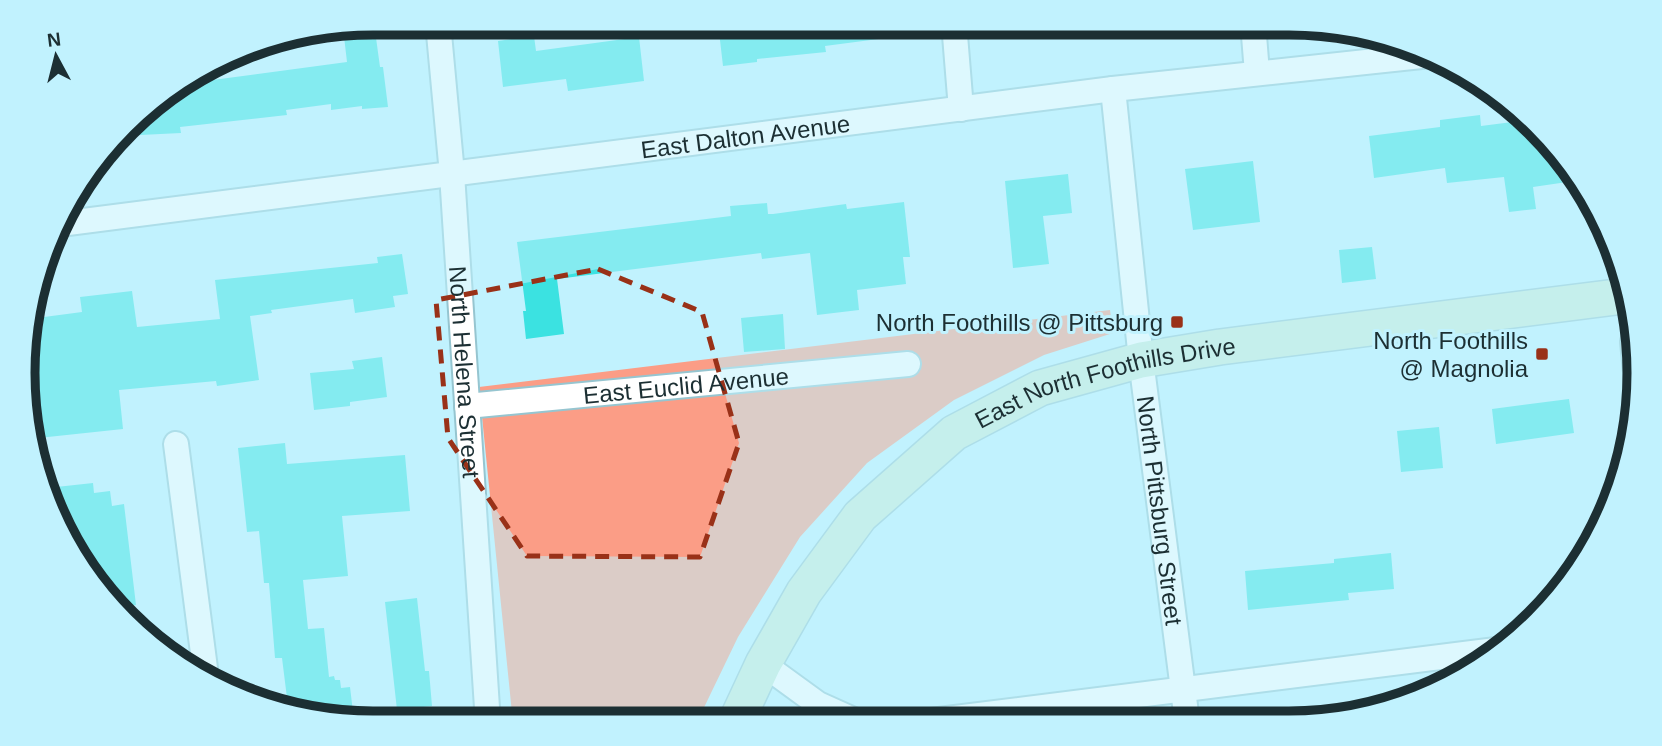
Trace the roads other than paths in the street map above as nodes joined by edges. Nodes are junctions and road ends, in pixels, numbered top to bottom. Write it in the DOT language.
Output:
graph roads {
  1 [pos="439,35"];
  2 [pos="955,35"];
  3 [pos="1254,35"];
  4 [pos="1409,57"];
  5 [pos="1257,73"];
  6 [pos="1113,89"];
  7 [pos="961,109"];
  8 [pos="452,174"];
  9 [pos="71,223"];
  10 [pos="1618,297"];
  11 [pos="1142,360"];
  12 [pos="908,364"];
  13 [pos="467,406"];
  14 [pos="176,444"];
  15 [pos="1479,652"];
  16 [pos="764,664"];
  17 [pos="205,666"];
  18 [pos="1183,691"];
  19 [pos="487,711"];
  20 [pos="741,711"];
  21 [pos="834,711"];
  22 [pos="1020,711"];
  23 [pos="1186,711"];
  1 -- 8 [label="street, North Helena Street"];
  2 -- 7 [label="street"];
  3 -- 5 [label="street"];
  4 -- 5 [label="street, East Dalton Avenue"];
  5 -- 6 [label="street, East Dalton Avenue"];
  6 -- 7 [label="street, East Dalton Avenue"];
  6 -- 11 [label="street, North Pittsburg Street"];
  7 -- 8 [label="street, East Dalton Avenue"];
  8 -- 9 [label="street, East Dalton Avenue"];
  8 -- 13 [label="street, North Helena Street"];
  10 -- 11 [label="main road, East North Foothills Drive"];
  11 -- 16 [label="main road, East North Foothills Drive"];
  11 -- 18 [label="street, North Pittsburg Street"];
  12 -- 13 [label="street, East Euclid Avenue"];
  13 -- 19 [label="street, North Helena Street"];
  14 -- 17 [label="street"];
  15 -- 18 [label="street"];
  16 -- 20 [label="main road, East North Foothills Drive"];
  16 -- 21 [label="street"];
  18 -- 22 [label="street"];
  18 -- 23 [label="street, North Pittsburg Street"];
}
